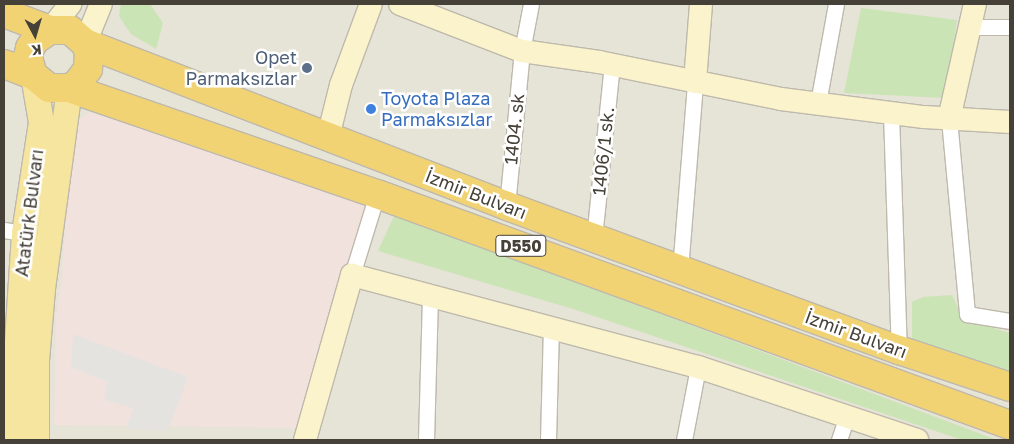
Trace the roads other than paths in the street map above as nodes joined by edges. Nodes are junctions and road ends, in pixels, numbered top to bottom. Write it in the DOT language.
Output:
graph roads {
  1 [pos="70,4"];
  2 [pos="101,4"];
  3 [pos="371,4"];
  4 [pos="400,4"];
  5 [pos="531,4"];
  6 [pos="701,4"];
  7 [pos="836,4"];
  8 [pos="976,4"];
  9 [pos="4,13"];
  10 [pos="972,27"];
  11 [pos="1010,27"];
  12 [pos="50,30"];
  13 [pos="85,43"];
  14 [pos="522,51"];
  15 [pos="4,64"];
  16 [pos="612,64"];
  17 [pos="33,75"];
  18 [pos="695,82"];
  19 [pos="69,88"];
  20 [pos="818,103"];
  21 [pos="891,113"];
  22 [pos="950,119"];
  23 [pos="1010,122"];
  24 [pos="328,137"];
  25 [pos="377,194"];
  26 [pos="507,206"];
  27 [pos="14,231"];
  28 [pos="594,238"];
  29 [pos="680,270"];
  30 [pos="352,275"];
  31 [pos="430,298"];
  32 [pos="1010,321"];
  33 [pos="551,329"];
  34 [pos="899,350"];
  35 [pos="698,367"];
  36 [pos="1010,387"];
  37 [pos="846,416"];
  38 [pos="1010,425"];
  39 [pos="15,440"];
  40 [pos="36,440"];
  41 [pos="305,440"];
  42 [pos="426,440"];
  43 [pos="548,440"];
  44 [pos="684,440"];
  45 [pos="839,440"];
  46 [pos="917,440"];
  1 -- 12 [label="street, Atatürk Bulvarı"];
  2 -- 13 [label="street"];
  3 -- 24 [label="street"];
  4 -- 14 [label="street"];
  5 -- 14 [label="street, 1404. sk"];
  6 -- 18 [label="street"];
  7 -- 20 [label="street"];
  8 -- 10 [label="street"];
  9 -- 12 [label="highway, İzmir Bulvarı / D550"];
  10 -- 11 [label="street"];
  10 -- 22 [label="street"];
  12 -- 13 [label="highway, İzmir Bulvarı / D550"];
  12 -- 17 [label="highway, Atatürk Bulvarı"];
  13 -- 19 [label="highway"];
  13 -- 24 [label="highway, İzmir Bulvarı / D550"];
  14 -- 16 [label="street"];
  14 -- 26 [label="street, 1404. sk"];
  15 -- 17 [label="highway, İzmir Bulvarı / D550"];
  16 -- 18 [label="street"];
  16 -- 28 [label="street, 1406/1 sk."];
  17 -- 19 [label="highway, İzmir Bulvarı / D550"];
  17 -- 27 [label="main road, Atatürk Bulvarı"];
  18 -- 20 [label="street"];
  18 -- 29 [label="street"];
  19 -- 25 [label="highway, İzmir Bulvarı / D550"];
  19 -- 40 [label="main road, Atatürk Bulvarı"];
  20 -- 21 [label="street"];
  21 -- 22 [label="street"];
  21 -- 34 [label="street"];
  22 -- 23 [label="street"];
  22 -- 32 [label="street"];
  24 -- 26 [label="highway, İzmir Bulvarı / D550"];
  25 -- 30 [label="street"];
  25 -- 38 [label="highway, İzmir Bulvarı / D550"];
  26 -- 28 [label="highway, İzmir Bulvarı / D550"];
  27 -- 39 [label="main road, Atatürk Bulvarı"];
  28 -- 29 [label="highway, İzmir Bulvarı / D550"];
  29 -- 34 [label="highway, İzmir Bulvarı / D550"];
  30 -- 31 [label="street"];
  30 -- 41 [label="street"];
  31 -- 33 [label="street"];
  31 -- 42 [label="street"];
  33 -- 35 [label="street"];
  33 -- 43 [label="street"];
  34 -- 36 [label="highway, İzmir Bulvarı / D550"];
  35 -- 37 [label="street"];
  35 -- 44 [label="street"];
  37 -- 45 [label="street"];
  37 -- 46 [label="street"];
}
